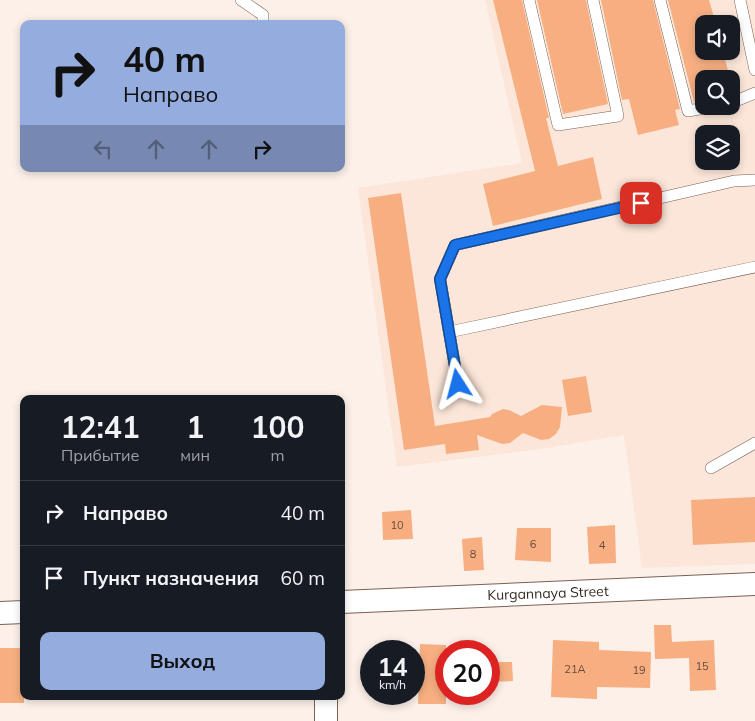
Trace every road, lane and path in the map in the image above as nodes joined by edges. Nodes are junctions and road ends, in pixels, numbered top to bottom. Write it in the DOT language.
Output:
graph roads {
  1 [pos="240,0"];
  2 [pos="529,0"];
  3 [pos="593,0"];
  4 [pos="660,0"];
  5 [pos="740,0"];
  6 [pos="263,20"];
  7 [pos="755,70"];
  8 [pos="755,93"];
  9 [pos="740,99"];
  10 [pos="695,110"];
  11 [pos="755,180"];
  12 [pos="755,267"];
  13 [pos="449,332"];
  14 [pos="458,384"];
  15 [pos="755,443"];
  16 [pos="711,468"];
  17 [pos="755,584"];
  18 [pos="345,602"];
  19 [pos="20,612"];
  20 [pos="0,613"];
  21 [pos="326,700"];
  22 [pos="326,721"];
  1 -- 6 [label="lane"];
  2 -- 3 [label="lane"];
  4 -- 10 [label="lane"];
  5 -- 7 [label="lane"];
  8 -- 9 [label="lane"];
  11 -- 13 [label="lane"];
  12 -- 13 [label="lane"];
  13 -- 14 [label="lane"];
  15 -- 16 [label="lane"];
  17 -- 18 [label="street, Kurgannaya Street"];
  19 -- 20 [label="street"];
  21 -- 22 [label="street"];
}
